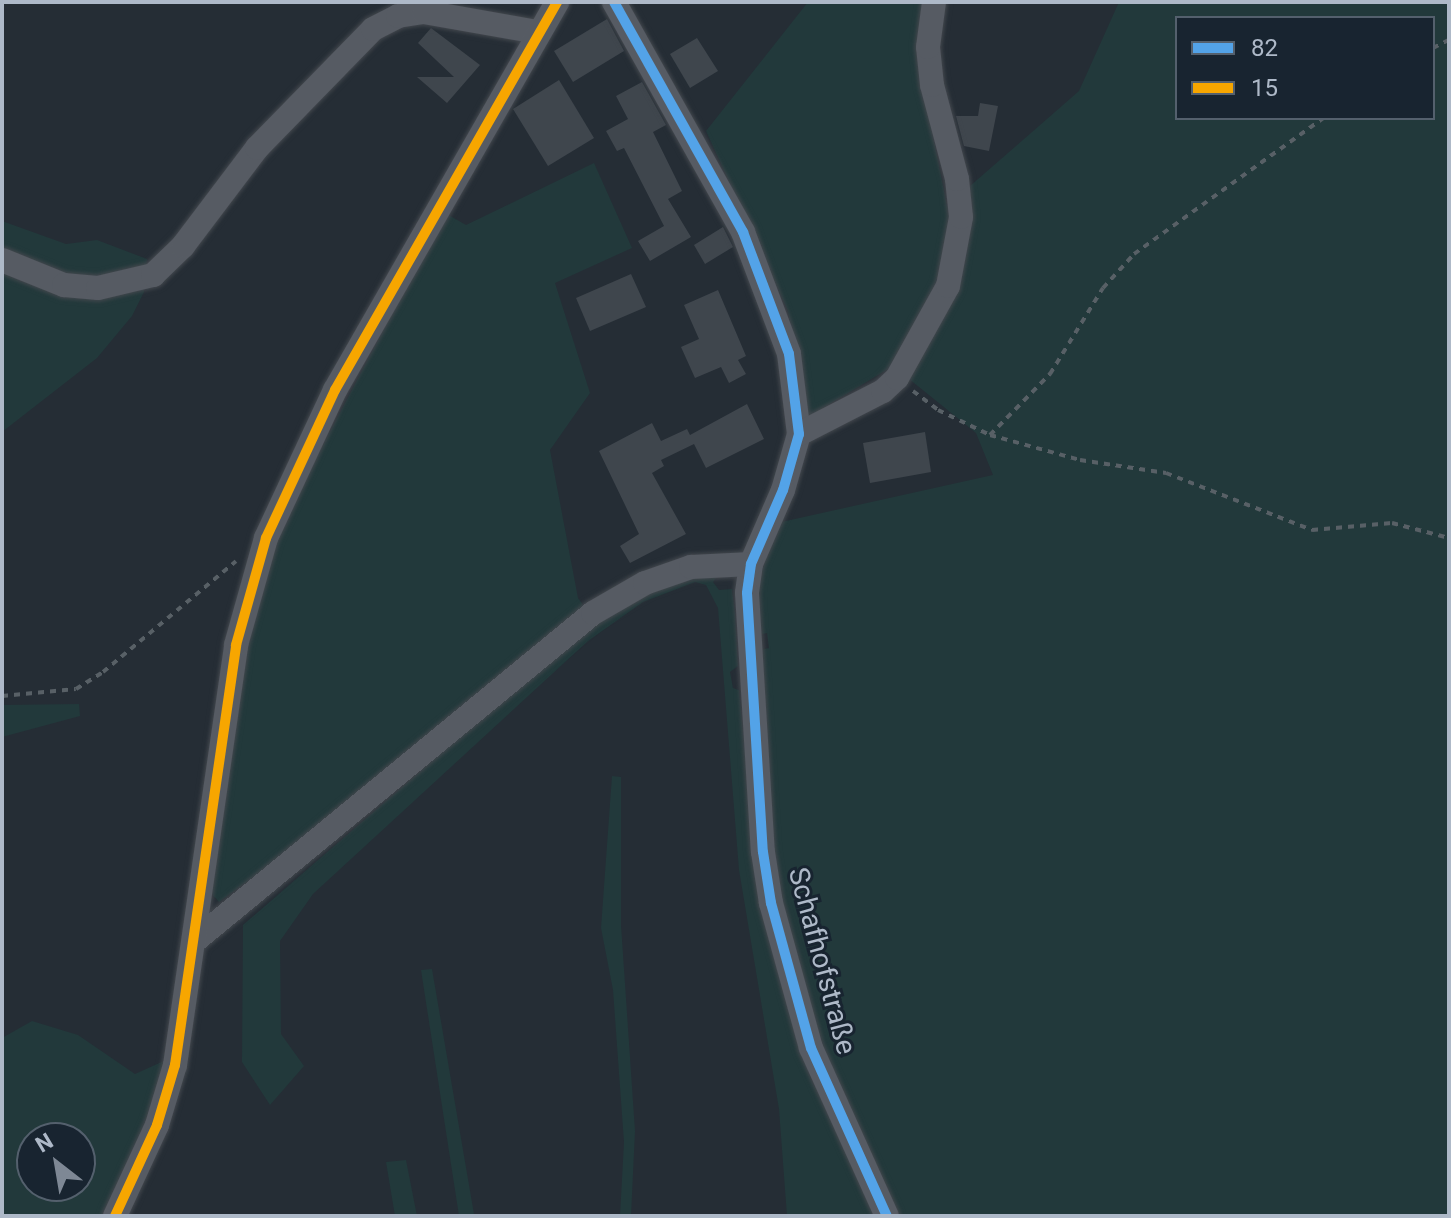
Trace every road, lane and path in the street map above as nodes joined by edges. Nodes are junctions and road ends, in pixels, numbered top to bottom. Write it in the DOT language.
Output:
graph roads {
  1 [pos="557,2"];
  2 [pos="614,2"];
  3 [pos="934,2"];
  4 [pos="538,32"];
  5 [pos="1320,120"];
  6 [pos="2,260"];
  7 [pos="897,378"];
  8 [pos="799,434"];
  9 [pos="990,435"];
  10 [pos="266,538"];
  11 [pos="1449,538"];
  12 [pos="751,564"];
  13 [pos="2,696"];
  14 [pos="197,939"];
  15 [pos="115,1216"];
  16 [pos="887,1216"];
  1 -- 4 [label="street"];
  2 -- 8 [label="street"];
  3 -- 7 [label="street"];
  4 -- 6 [label="street"];
  4 -- 10 [label="street"];
  5 -- 9 [label="path"];
  7 -- 8 [label="street"];
  7 -- 9 [label="path"];
  8 -- 12 [label="street"];
  9 -- 11 [label="path"];
  10 -- 13 [label="path"];
  10 -- 14 [label="street"];
  12 -- 14 [label="street"];
  12 -- 16 [label="street, Schafhofstraße"];
  14 -- 15 [label="street"];
}
